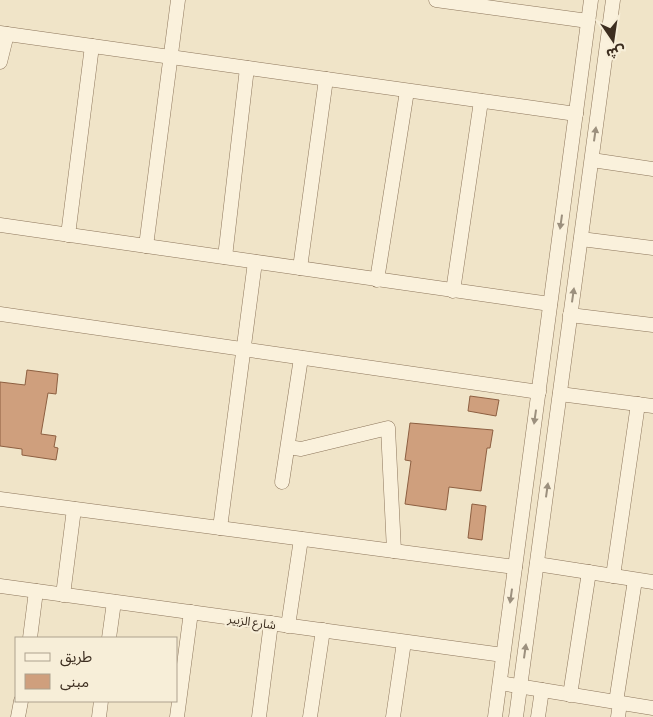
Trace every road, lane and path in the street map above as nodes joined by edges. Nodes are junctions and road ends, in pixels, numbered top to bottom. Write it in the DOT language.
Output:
graph roads {
  1 [pos="178,0"];
  2 [pos="436,0"];
  3 [pos="591,0"];
  4 [pos="613,0"];
  5 [pos="588,21"];
  6 [pos="4,34"];
  7 [pos="92,46"];
  8 [pos="170,57"];
  9 [pos="0,62"];
  10 [pos="247,68"];
  11 [pos="326,79"];
  12 [pos="407,90"];
  13 [pos="481,101"];
  14 [pos="576,114"];
  15 [pos="592,160"];
  16 [pos="653,169"];
  17 [pos="564,200"];
  18 [pos="586,203"];
  19 [pos="0,225"];
  20 [pos="68,235"];
  21 [pos="581,239"];
  22 [pos="146,246"];
  23 [pos="653,248"];
  24 [pos="225,257"];
  25 [pos="255,262"];
  26 [pos="300,268"];
  27 [pos="377,280"];
  28 [pos="453,291"];
  29 [pos="550,304"];
  30 [pos="0,314"];
  31 [pos="570,315"];
  32 [pos="653,325"];
  33 [pos="243,349"];
  34 [pos="301,358"];
  35 [pos="538,392"];
  36 [pos="560,394"];
  37 [pos="638,404"];
  38 [pos="653,406"];
  39 [pos="288,447"];
  40 [pos="282,482"];
  41 [pos="0,499"];
  42 [pos="74,509"];
  43 [pos="220,528"];
  44 [pos="301,539"];
  45 [pos="394,551"];
  46 [pos="537,564"];
  47 [pos="515,567"];
  48 [pos="589,572"];
  49 [pos="613,576"];
  50 [pos="635,580"];
  51 [pos="653,582"];
  52 [pos="0,586"];
  53 [pos="36,591"];
  54 [pos="63,595"];
  55 [pos="114,602"];
  56 [pos="191,612"];
  57 [pos="271,623"];
  58 [pos="288,626"];
  59 [pos="324,630"];
  60 [pos="30,637"];
  61 [pos="109,637"];
  62 [pos="404,642"];
  63 [pos="503,655"];
  64 [pos="500,683"];
  65 [pos="520,686"];
  66 [pos="542,690"];
  67 [pos="570,695"];
  68 [pos="20,702"];
  69 [pos="101,702"];
  70 [pos="618,702"];
  71 [pos="653,708"];
  72 [pos="18,717"];
  73 [pos="99,717"];
  74 [pos="176,717"];
  75 [pos="259,717"];
  76 [pos="310,717"];
  77 [pos="393,717"];
  78 [pos="495,717"];
  79 [pos="516,717"];
  80 [pos="538,717"];
  81 [pos="618,717"];
  1 -- 8 [label="street"];
  2 -- 5 [label="street"];
  3 -- 5 [label="street"];
  15 -- 4 [label="street, one-way"];
  5 -- 14 [label="street"];
  6 -- 7 [label="street"];
  6 -- 9 [label="street"];
  7 -- 8 [label="street"];
  7 -- 20 [label="street"];
  8 -- 10 [label="street"];
  8 -- 22 [label="street"];
  10 -- 11 [label="street"];
  10 -- 24 [label="street"];
  11 -- 12 [label="street"];
  11 -- 26 [label="street"];
  12 -- 13 [label="street"];
  12 -- 27 [label="street"];
  13 -- 14 [label="street"];
  13 -- 28 [label="street"];
  14 -- 17 [label="street"];
  15 -- 16 [label="street"];
  15 -- 18 [label="street"];
  17 -- 18 [label="street"];
  17 -- 29 [label="street, one-way"];
  18 -- 21 [label="street"];
  19 -- 20 [label="street"];
  20 -- 22 [label="street"];
  21 -- 23 [label="street"];
  31 -- 21 [label="street, one-way"];
  22 -- 24 [label="street"];
  24 -- 25 [label="street"];
  25 -- 26 [label="street"];
  25 -- 33 [label="street"];
  26 -- 27 [label="street"];
  27 -- 28 [label="street"];
  28 -- 29 [label="street"];
  29 -- 35 [label="street"];
  30 -- 33 [label="street"];
  31 -- 32 [label="street"];
  31 -- 36 [label="street"];
  33 -- 34 [label="street"];
  33 -- 43 [label="street"];
  34 -- 35 [label="street"];
  34 -- 39 [label="street"];
  35 -- 47 [label="street, one-way"];
  36 -- 37 [label="street"];
  46 -- 36 [label="street, one-way"];
  37 -- 38 [label="street"];
  37 -- 49 [label="street"];
  39 -- 40 [label="street"];
  39 -- 45 [label="street"];
  41 -- 42 [label="street"];
  42 -- 43 [label="street"];
  42 -- 54 [label="street"];
  43 -- 44 [label="street"];
  44 -- 45 [label="street"];
  44 -- 58 [label="street"];
  45 -- 47 [label="street"];
  46 -- 48 [label="street"];
  65 -- 46 [label="street, one-way"];
  47 -- 63 [label="street, one-way"];
  48 -- 49 [label="street"];
  48 -- 67 [label="street"];
  49 -- 50 [label="street"];
  50 -- 51 [label="street"];
  50 -- 70 [label="street"];
  52 -- 53 [label="street, شارع الزبير"];
  53 -- 54 [label="street, شارع الزبير"];
  53 -- 60 [label="street"];
  54 -- 55 [label="street, شارع الزبير"];
  55 -- 56 [label="street, شارع الزبير"];
  55 -- 61 [label="street"];
  56 -- 57 [label="street, شارع الزبير"];
  56 -- 74 [label="street"];
  57 -- 58 [label="street, شارع الزبير"];
  57 -- 75 [label="street"];
  58 -- 59 [label="street, شارع الزبير"];
  59 -- 62 [label="street, شارع الزبير"];
  59 -- 76 [label="street"];
  62 -- 63 [label="street, شارع الزبير"];
  62 -- 77 [label="street"];
  63 -- 64 [label="street"];
  64 -- 65 [label="street"];
  64 -- 78 [label="street"];
  65 -- 66 [label="street"];
  65 -- 79 [label="street"];
  66 -- 67 [label="street"];
  66 -- 80 [label="street"];
  67 -- 70 [label="street"];
  68 -- 72 [label="street"];
  69 -- 73 [label="street"];
  70 -- 71 [label="street"];
  70 -- 81 [label="street"];
}
